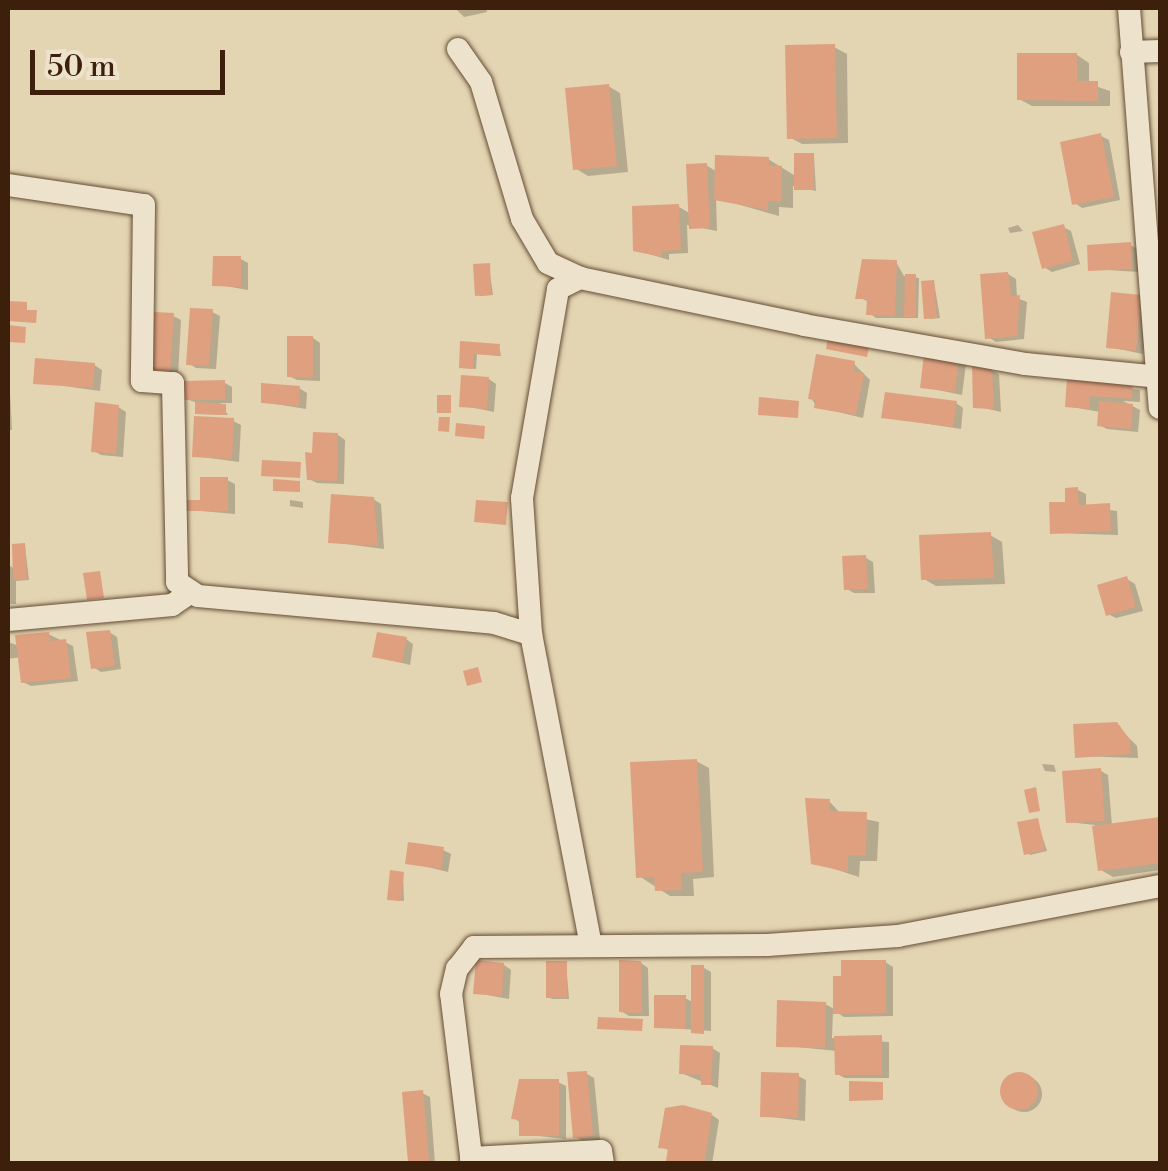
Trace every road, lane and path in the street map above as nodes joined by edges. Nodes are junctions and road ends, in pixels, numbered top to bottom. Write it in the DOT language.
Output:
graph roads {
  1 [pos="1128,8"];
  2 [pos="458,49"];
  3 [pos="1160,51"];
  4 [pos="1131,52"];
  5 [pos="8,186"];
  6 [pos="580,278"];
  7 [pos="1159,378"];
  8 [pos="1160,408"];
  9 [pos="191,592"];
  10 [pos="8,620"];
  11 [pos="531,634"];
  12 [pos="1160,886"];
  13 [pos="591,945"];
  14 [pos="471,1161"];
  15 [pos="603,1164"];
  1 -- 4 [label="street"];
  2 -- 6 [label="street"];
  3 -- 4 [label="street"];
  4 -- 7 [label="street"];
  5 -- 9 [label="street"];
  6 -- 7 [label="street"];
  6 -- 11 [label="street"];
  7 -- 8 [label="street"];
  9 -- 10 [label="street"];
  9 -- 11 [label="street"];
  11 -- 13 [label="street"];
  12 -- 13 [label="street"];
  13 -- 14 [label="street"];
  14 -- 15 [label="street"];
}
